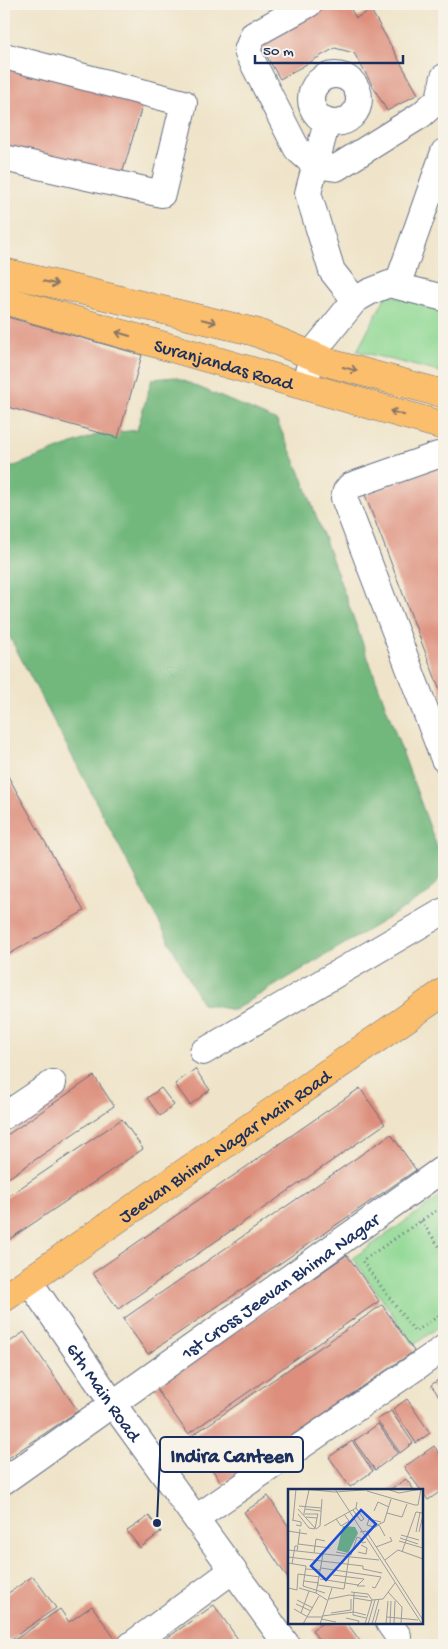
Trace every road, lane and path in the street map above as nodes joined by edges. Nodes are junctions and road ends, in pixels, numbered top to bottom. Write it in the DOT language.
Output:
graph roads {
  1 [pos="310,4"];
  2 [pos="4,56"];
  3 [pos="444,77"];
  4 [pos="327,122"];
  5 [pos="444,152"];
  6 [pos="4,158"];
  7 [pos="315,165"];
  8 [pos="4,272"];
  9 [pos="397,286"];
  10 [pos="444,298"];
  11 [pos="4,300"];
  12 [pos="355,300"];
  13 [pos="314,356"];
  14 [pos="303,385"];
  15 [pos="444,394"];
  16 [pos="444,426"];
  17 [pos="444,456"];
  18 [pos="444,759"];
  19 [pos="444,911"];
  20 [pos="444,992"];
  21 [pos="202,1052"];
  22 [pos="53,1084"];
  23 [pos="4,1116"];
  24 [pos="444,1168"];
  25 [pos="444,1205"];
  26 [pos="421,1221"];
  27 [pos="444,1253"];
  28 [pos="29,1281"];
  29 [pos="4,1298"];
  30 [pos="444,1312"];
  31 [pos="444,1348"];
  32 [pos="113,1404"];
  33 [pos="4,1481"];
  34 [pos="196,1518"];
  35 [pos="233,1570"];
  36 [pos="283,1629"];
  37 [pos="131,1645"];
  1 -- 7 [label="street"];
  2 -- 6 [label="street"];
  3 -- 7 [label="street"];
  4 -- 7 [label="street"];
  5 -- 9 [label="street"];
  7 -- 12 [label="street"];
  8 -- 13 [label="main road, Suranjandas Road, one-way"];
  9 -- 10 [label="street"];
  9 -- 12 [label="street"];
  14 -- 11 [label="main road, Suranjandas Road, one-way"];
  12 -- 13 [label="street"];
  13 -- 14 [label="street"];
  13 -- 15 [label="main road, Suranjandas Road, one-way"];
  16 -- 14 [label="main road, Suranjandas Road, one-way"];
  17 -- 18 [label="street"];
  19 -- 21 [label="street"];
  20 -- 28 [label="main road, Jeevan Bhima Nagar Main Road"];
  22 -- 23 [label="street"];
  24 -- 32 [label="street, 1st Cross Jeevan Bhima Nagar"];
  25 -- 26 [label="path"];
  26 -- 27 [label="path"];
  26 -- 30 [label="path"];
  28 -- 29 [label="main road, Jeevan Bhima Nagar Main Road"];
  28 -- 32 [label="street, 6th Main Road"];
  31 -- 34 [label="street"];
  32 -- 33 [label="street, 1st Cross Jeevan Bhima Nagar"];
  32 -- 34 [label="street, 6th Main Road"];
  34 -- 35 [label="street, 6th Main Road"];
  35 -- 36 [label="street, 6th Main Road"];
  35 -- 37 [label="street"];
}
